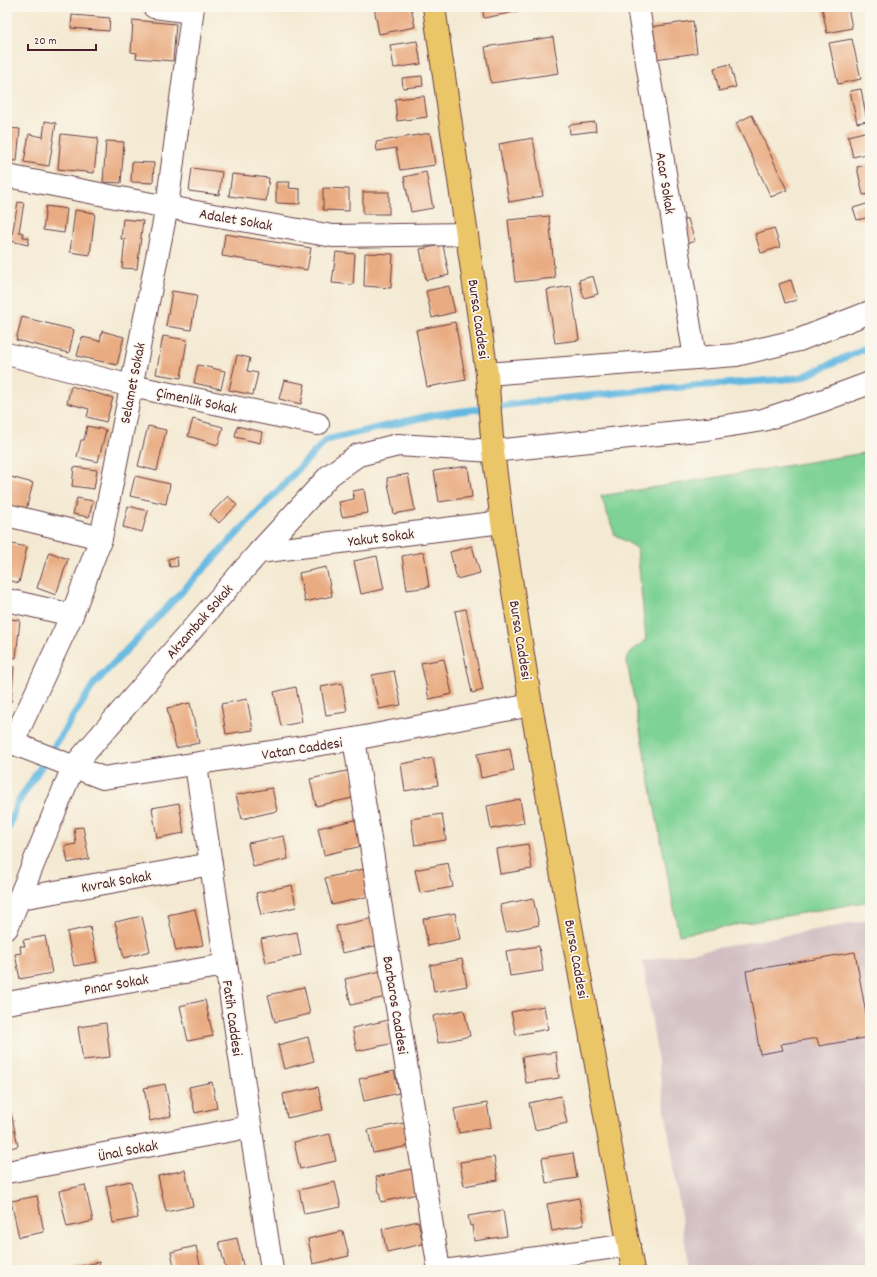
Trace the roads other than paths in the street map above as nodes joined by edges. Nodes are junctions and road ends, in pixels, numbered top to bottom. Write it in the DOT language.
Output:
graph roads {
  1 [pos="154,7"];
  2 [pos="434,7"];
  3 [pos="638,7"];
  4 [pos="193,10"];
  5 [pos="7,176"];
  6 [pos="167,207"];
  7 [pos="467,234"];
  8 [pos="870,312"];
  9 [pos="7,354"];
  10 [pos="695,358"];
  11 [pos="487,381"];
  12 [pos="870,382"];
  13 [pos="131,386"];
  14 [pos="318,424"];
  15 [pos="493,451"];
  16 [pos="7,515"];
  17 [pos="502,522"];
  18 [pos="101,538"];
  19 [pos="259,552"];
  20 [pos="7,600"];
  21 [pos="72,615"];
  22 [pos="531,705"];
  23 [pos="354,739"];
  24 [pos="16,744"];
  25 [pos="196,765"];
  26 [pos="73,767"];
  27 [pos="210,864"];
  28 [pos="21,898"];
  29 [pos="7,928"];
  30 [pos="225,965"];
  31 [pos="7,1003"];
  32 [pos="249,1127"];
  33 [pos="7,1172"];
  34 [pos="629,1245"];
  35 [pos="272,1270"];
  36 [pos="439,1270"];
  37 [pos="451,1270"];
  38 [pos="633,1270"];
  1 -- 4 [label="street"];
  2 -- 7 [label="main road, Bursa Caddesi"];
  3 -- 10 [label="street, Acar Sokak"];
  4 -- 6 [label="street, Selamet Sokak"];
  5 -- 6 [label="street, Adalet Sokak"];
  6 -- 7 [label="street, Adalet Sokak"];
  6 -- 13 [label="street, Selamet Sokak"];
  7 -- 11 [label="main road, Bursa Caddesi"];
  8 -- 10 [label="street"];
  9 -- 13 [label="street, Çimenlik Sokak"];
  10 -- 11 [label="street"];
  11 -- 15 [label="main road, Bursa Caddesi"];
  12 -- 15 [label="street, Akzambak Sokak"];
  13 -- 14 [label="street, Çimenlik Sokak"];
  13 -- 18 [label="street, Selamet Sokak"];
  15 -- 17 [label="main road, Bursa Caddesi"];
  15 -- 19 [label="street, Akzambak Sokak"];
  16 -- 18 [label="street"];
  17 -- 19 [label="street, Yakut Sokak"];
  17 -- 22 [label="main road, Bursa Caddesi"];
  18 -- 21 [label="street, Selamet Sokak"];
  19 -- 26 [label="street, Akzambak Sokak"];
  20 -- 21 [label="street"];
  21 -- 24 [label="street, Selamet Sokak"];
  22 -- 23 [label="street, Vatan Caddesi"];
  22 -- 34 [label="main road, Bursa Caddesi"];
  23 -- 25 [label="street, Vatan Caddesi"];
  23 -- 36 [label="street, Barbaros Caddesi"];
  24 -- 26 [label="street, Vatan Caddesi"];
  25 -- 26 [label="street, Vatan Caddesi"];
  25 -- 27 [label="street, Fatih Caddesi"];
  26 -- 28 [label="street, Akzambak Sokak"];
  27 -- 28 [label="street, Kıvrak Sokak"];
  27 -- 30 [label="street, Fatih Caddesi"];
  28 -- 29 [label="street, Akzambak Sokak"];
  30 -- 31 [label="street, Pınar Sokak"];
  30 -- 32 [label="street, Fatih Caddesi"];
  32 -- 33 [label="street, Ünal Sokak"];
  32 -- 35 [label="street, Fatih Caddesi"];
  34 -- 37 [label="street"];
  34 -- 38 [label="main road, Bursa Caddesi"];
}
